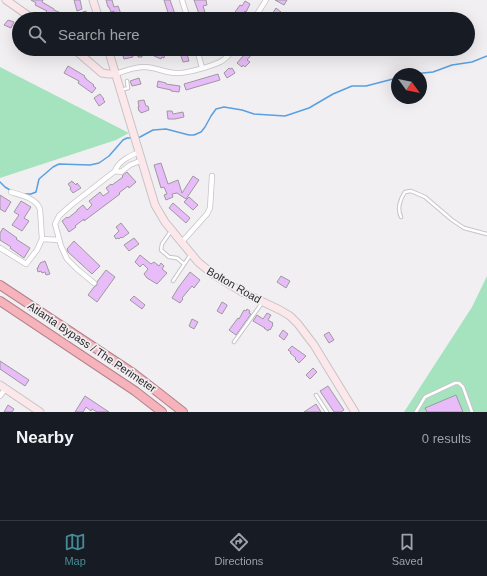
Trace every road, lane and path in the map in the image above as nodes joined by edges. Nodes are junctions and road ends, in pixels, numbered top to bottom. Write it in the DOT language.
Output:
graph roads {
  1 [pos="6,0"];
  2 [pos="93,0"];
  3 [pos="182,0"];
  4 [pos="266,0"];
  5 [pos="23,12"];
  6 [pos="97,12"];
  7 [pos="186,12"];
  8 [pos="258,12"];
  9 [pos="83,56"];
  10 [pos="110,56"];
  11 [pos="199,56"];
  12 [pos="227,56"];
  13 [pos="202,68"];
  14 [pos="116,74"];
  15 [pos="127,81"];
  16 [pos="121,91"];
  17 [pos="140,152"];
  18 [pos="126,160"];
  19 [pos="142,160"];
  20 [pos="130,165"];
  21 [pos="115,171"];
  22 [pos="212,176"];
  23 [pos="10,192"];
  24 [pos="401,217"];
  25 [pos="171,230"];
  26 [pos="487,234"];
  27 [pos="42,239"];
  28 [pos="59,240"];
  29 [pos="181,243"];
  30 [pos="0,248"];
  31 [pos="191,254"];
  32 [pos="184,264"];
  33 [pos="173,281"];
  34 [pos="94,283"];
  35 [pos="0,285"];
  36 [pos="0,301"];
  37 [pos="263,302"];
  38 [pos="234,342"];
  39 [pos="2,387"];
  40 [pos="316,395"];
  41 [pos="0,396"];
  42 [pos="40,412"];
  43 [pos="162,412"];
  44 [pos="183,412"];
  45 [pos="327,412"];
  46 [pos="355,412"];
  47 [pos="416,412"];
  48 [pos="472,412"];
  1 -- 5 [label="street"];
  2 -- 6 [label="street"];
  3 -- 7 [label="street"];
  4 -- 8 [label="street"];
  9 -- 14 [label="street"];
  10 -- 14 [label="street, Bolton Road"];
  11 -- 13 [label="street"];
  12 -- 13 [label="street"];
  13 -- 14 [label="street"];
  14 -- 16 [label="street, Bolton Road"];
  15 -- 16 [label="lane"];
  16 -- 17 [label="street, Bolton Road"];
  17 -- 18 [label="street"];
  17 -- 19 [label="street, Bolton Road"];
  18 -- 20 [label="street"];
  18 -- 21 [label="street"];
  19 -- 20 [label="street"];
  19 -- 25 [label="street, Bolton Road"];
  20 -- 21 [label="street"];
  21 -- 28 [label="street"];
  22 -- 29 [label="street"];
  23 -- 27 [label="street"];
  24 -- 26 [label="lane"];
  25 -- 29 [label="street, Bolton Road"];
  25 -- 32 [label="lane"];
  27 -- 28 [label="street"];
  27 -- 30 [label="street"];
  28 -- 34 [label="street"];
  29 -- 31 [label="street, Bolton Road"];
  31 -- 32 [label="lane"];
  31 -- 37 [label="street, Bolton Road"];
  32 -- 33 [label="lane"];
  35 -- 44 [label="highway, Atlanta Bypass / The Perimeter"];
  36 -- 43 [label="highway, Atlanta Bypass / The Perimeter"];
  37 -- 38 [label="lane"];
  37 -- 46 [label="street, Bolton Road"];
  39 -- 41 [label="street"];
  39 -- 42 [label="street"];
  40 -- 45 [label="lane"];
  47 -- 48 [label="lane"];
}
